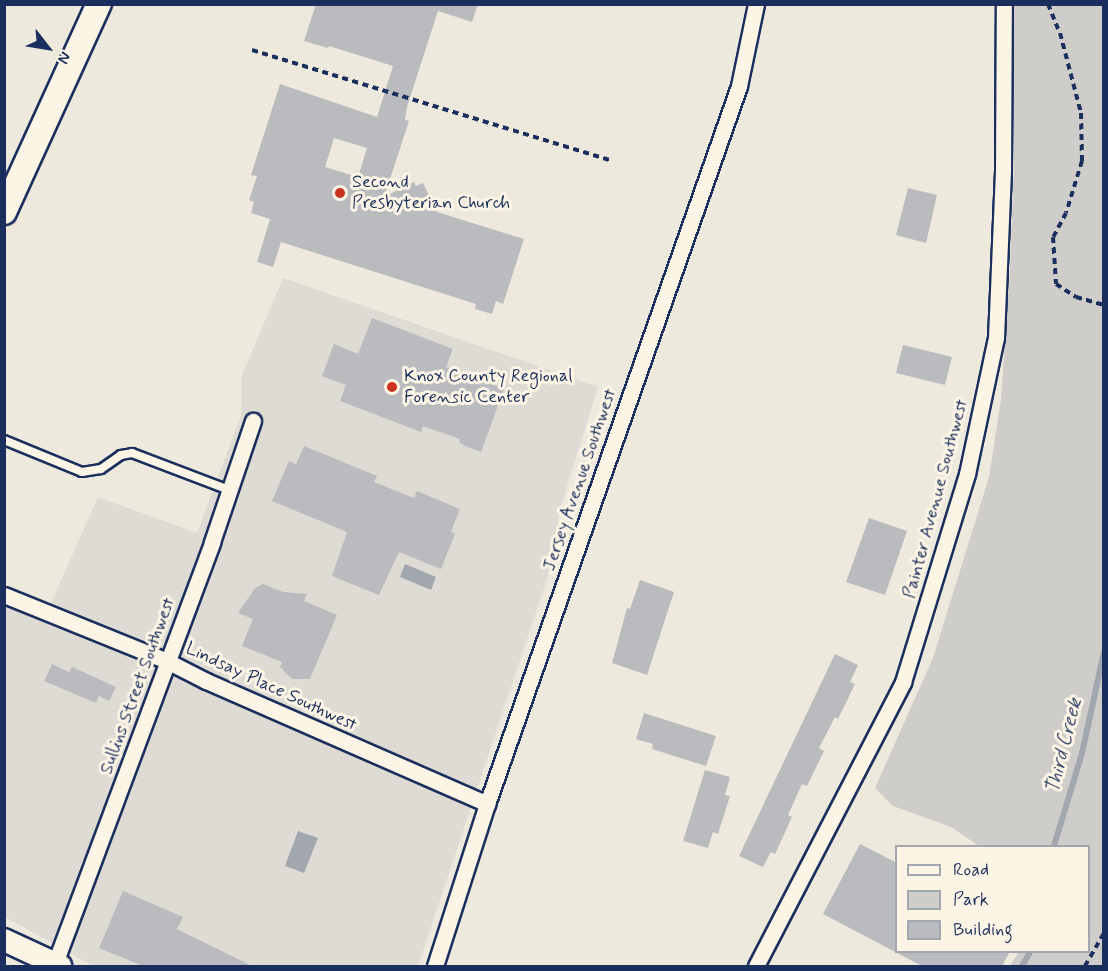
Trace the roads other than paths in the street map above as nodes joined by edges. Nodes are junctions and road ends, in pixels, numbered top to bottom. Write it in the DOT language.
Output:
graph roads {
  1 [pos="99,4"];
  2 [pos="756,4"];
  3 [pos="1004,4"];
  4 [pos="4,212"];
  5 [pos="253,421"];
  6 [pos="4,440"];
  7 [pos="230,490"];
  8 [pos="4,595"];
  9 [pos="167,661"];
  10 [pos="487,804"];
  11 [pos="4,940"];
  12 [pos="58,965"];
  13 [pos="435,966"];
  14 [pos="756,966"];
  1 -- 4 [label="main road"];
  2 -- 10 [label="street, Jersey Avenue Southwest"];
  3 -- 14 [label="street, Painter Avenue Southwest"];
  5 -- 7 [label="street, Sullins Street Southwest"];
  6 -- 7 [label="lane"];
  7 -- 9 [label="street, Sullins Street Southwest"];
  8 -- 9 [label="street, Lindsay Place Southwest"];
  9 -- 10 [label="street, Lindsay Place Southwest"];
  9 -- 12 [label="street, Sullins Street Southwest"];
  10 -- 13 [label="street, Jersey Avenue Southwest"];
  11 -- 12 [label="street"];
}
